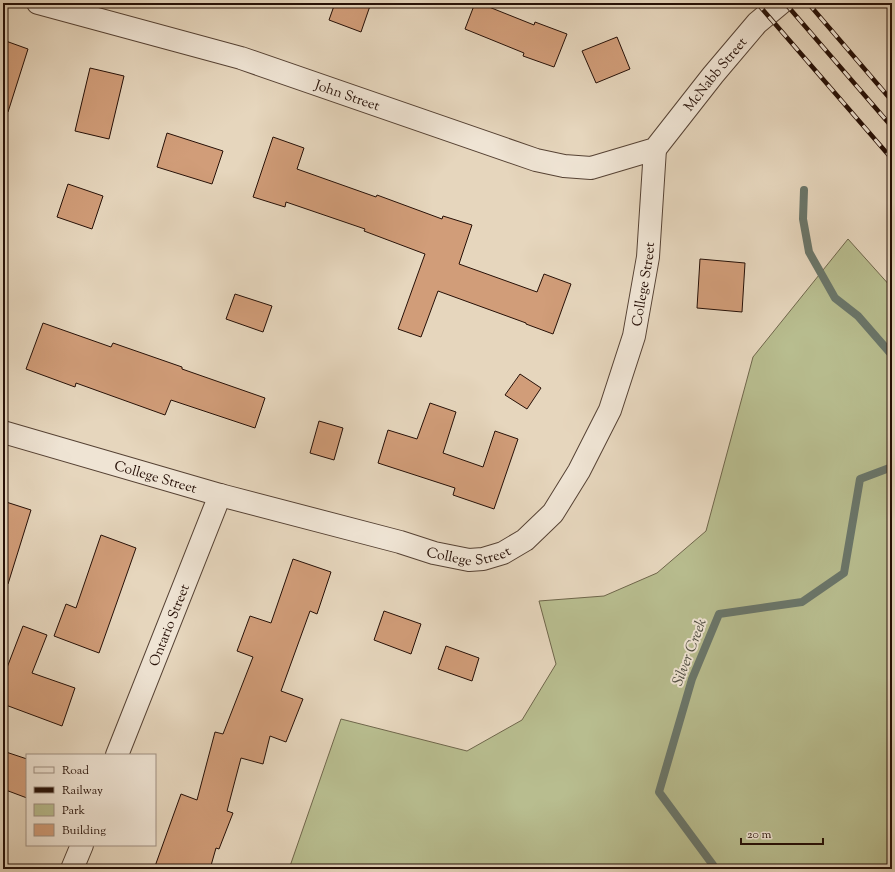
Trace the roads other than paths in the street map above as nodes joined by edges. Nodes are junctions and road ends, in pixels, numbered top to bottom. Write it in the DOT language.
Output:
graph roads {
  1 [pos="38,3"];
  2 [pos="781,3"];
  3 [pos="655,149"];
  4 [pos="3,432"];
  5 [pos="220,495"];
  6 [pos="117,754"];
  7 [pos="82,846"];
  8 [pos="72,869"];
  1 -- 3 [label="street, John Street"];
  2 -- 3 [label="street, McNabb Street"];
  3 -- 5 [label="street, College Street"];
  4 -- 5 [label="street, College Street"];
  5 -- 6 [label="street, Ontario Street"];
  7 -- 8 [label="street"];
}
